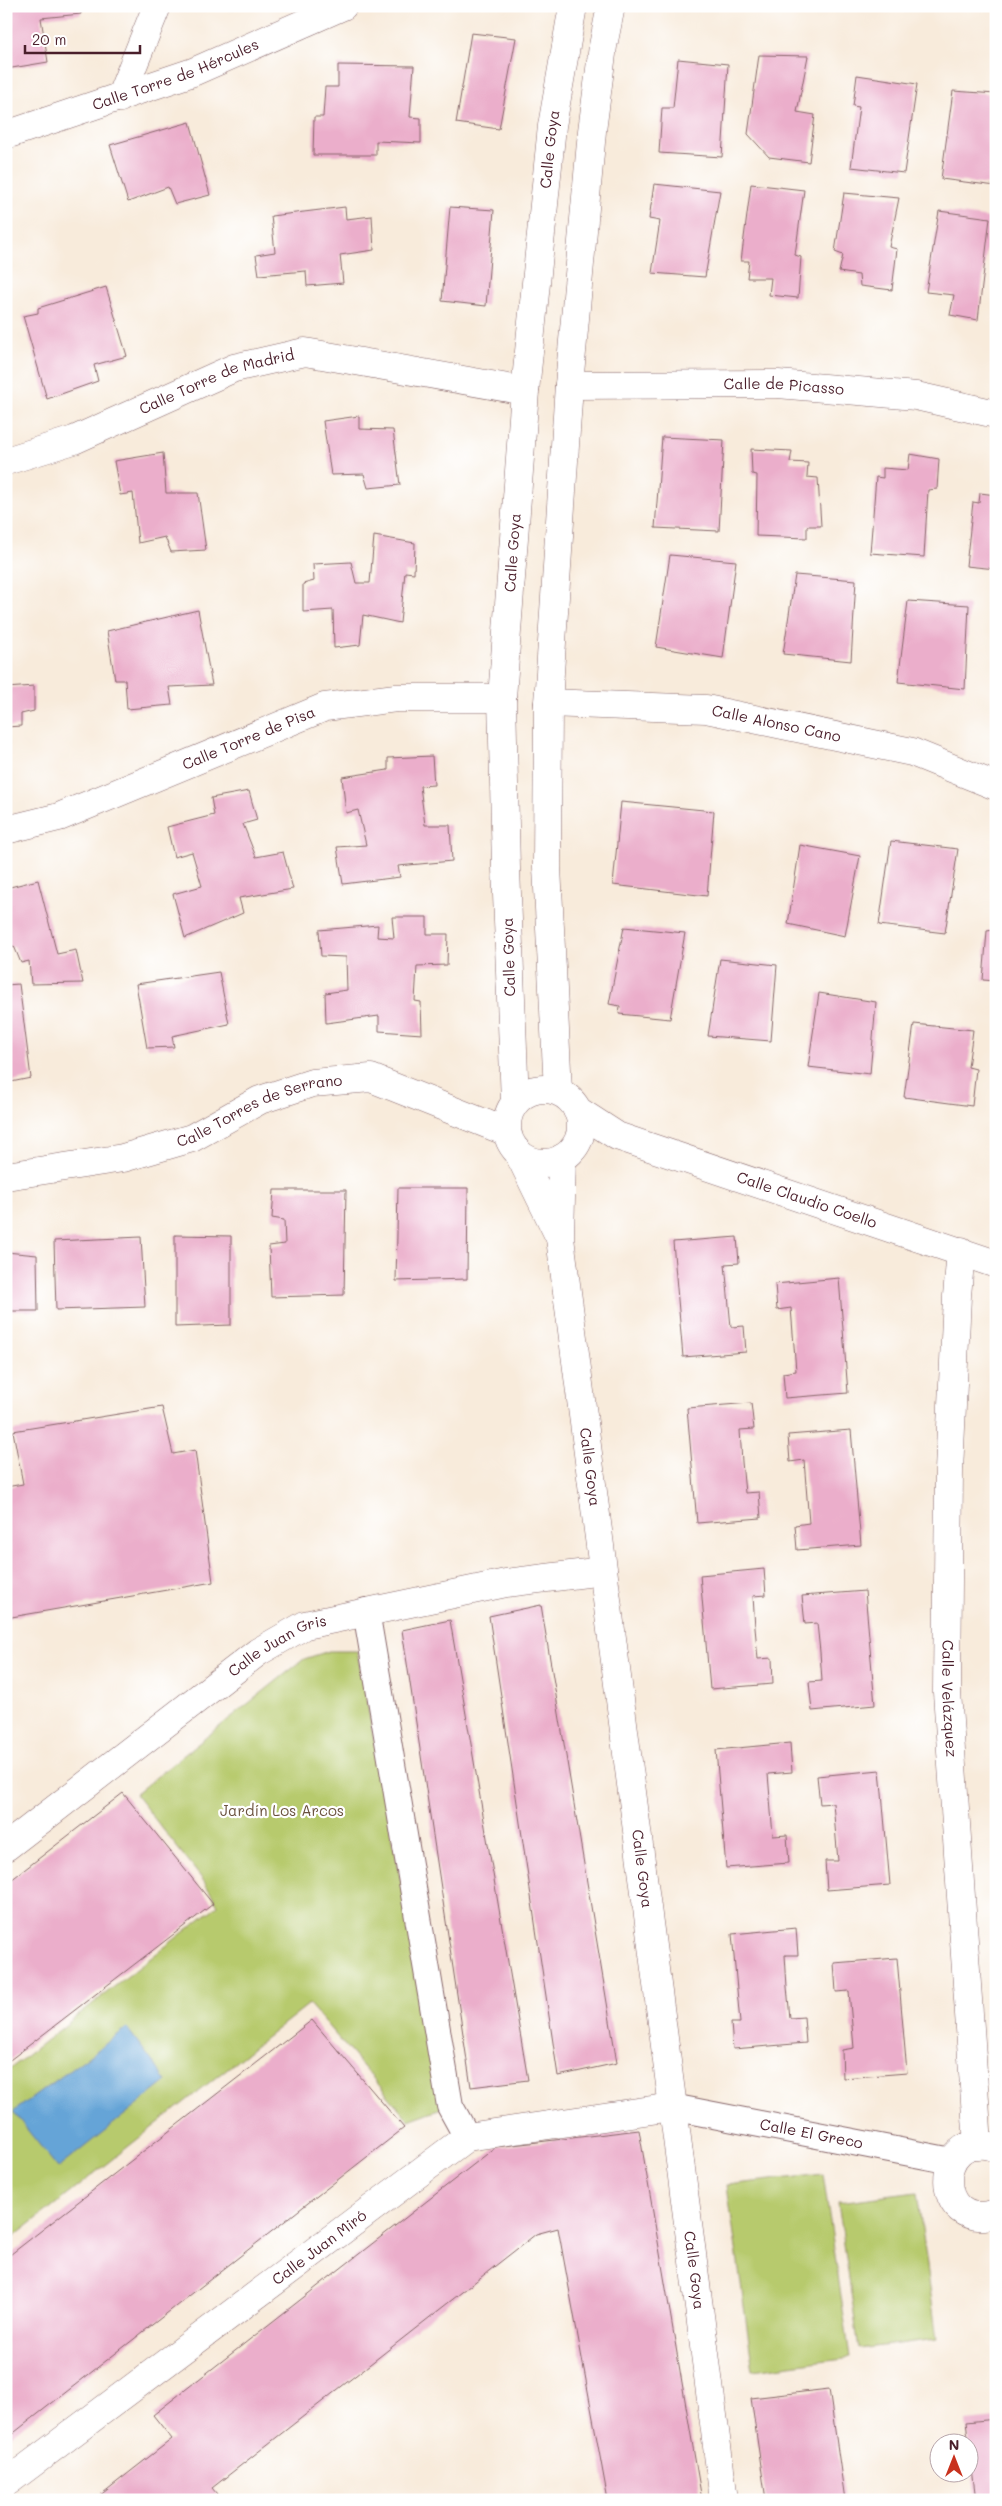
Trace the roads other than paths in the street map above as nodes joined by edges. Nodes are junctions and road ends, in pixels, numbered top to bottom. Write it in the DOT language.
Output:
graph roads {
  1 [pos="157,6"];
  2 [pos="343,6"];
  3 [pos="573,6"];
  4 [pos="611,6"];
  5 [pos="120,98"];
  6 [pos="6,135"];
  7 [pos="569,386"];
  8 [pos="525,391"];
  9 [pos="996,414"];
  10 [pos="6,461"];
  11 [pos="502,698"];
  12 [pos="548,703"];
  13 [pos="996,786"];
  14 [pos="6,830"];
  15 [pos="558,1091"];
  16 [pos="515,1102"];
  17 [pos="577,1110"];
  18 [pos="617,1136"];
  19 [pos="512,1142"];
  20 [pos="567,1155"];
  21 [pos="6,1176"];
  22 [pos="560,1238"];
  23 [pos="961,1251"];
  24 [pos="996,1264"];
  25 [pos="603,1571"];
  26 [pos="366,1611"];
  27 [pos="6,1846"];
  28 [pos="672,2107"];
  29 [pos="467,2136"];
  30 [pos="987,2146"];
  31 [pos="952,2161"];
  32 [pos="996,2213"];
  33 [pos="6,2482"];
  34 [pos="724,2500"];
  1 -- 5 [label="street"];
  2 -- 5 [label="street, Calle Torre de Hércules"];
  3 -- 8 [label="street, Calle Goya"];
  4 -- 7 [label="street"];
  5 -- 6 [label="street, Calle Torre de Hércules"];
  7 -- 9 [label="street, Calle de Picasso"];
  7 -- 12 [label="street"];
  8 -- 10 [label="street, Calle Torre de Madrid"];
  8 -- 11 [label="street, Calle Goya"];
  11 -- 14 [label="street, Calle Torre de Pisa"];
  11 -- 16 [label="street, Calle Goya"];
  12 -- 13 [label="street, Calle Alonso Cano"];
  12 -- 15 [label="street"];
  15 -- 16 [label="street"];
  15 -- 17 [label="street"];
  16 -- 19 [label="street"];
  17 -- 18 [label="street, Calle Claudio Coello"];
  17 -- 20 [label="street"];
  18 -- 20 [label="street"];
  18 -- 23 [label="street, Calle Claudio Coello"];
  19 -- 20 [label="street"];
  19 -- 21 [label="street, Calle Torres de Serrano"];
  19 -- 22 [label="street, Calle Goya"];
  20 -- 22 [label="street, Calle Goya"];
  22 -- 25 [label="street, Calle Goya"];
  23 -- 24 [label="street, Calle Claudio Coello"];
  23 -- 30 [label="street, Calle Velázquez"];
  25 -- 26 [label="street, Calle Juan Gris"];
  25 -- 28 [label="street, Calle Goya"];
  26 -- 27 [label="street, Calle Juan Gris"];
  26 -- 29 [label="street"];
  28 -- 29 [label="street, Calle Juan Miró"];
  28 -- 31 [label="street, Calle El Greco"];
  28 -- 34 [label="street, Calle Goya"];
  29 -- 33 [label="street, Calle Juan Miró"];
  30 -- 31 [label="street, Calle Velázquez"];
  31 -- 32 [label="street"];
}
